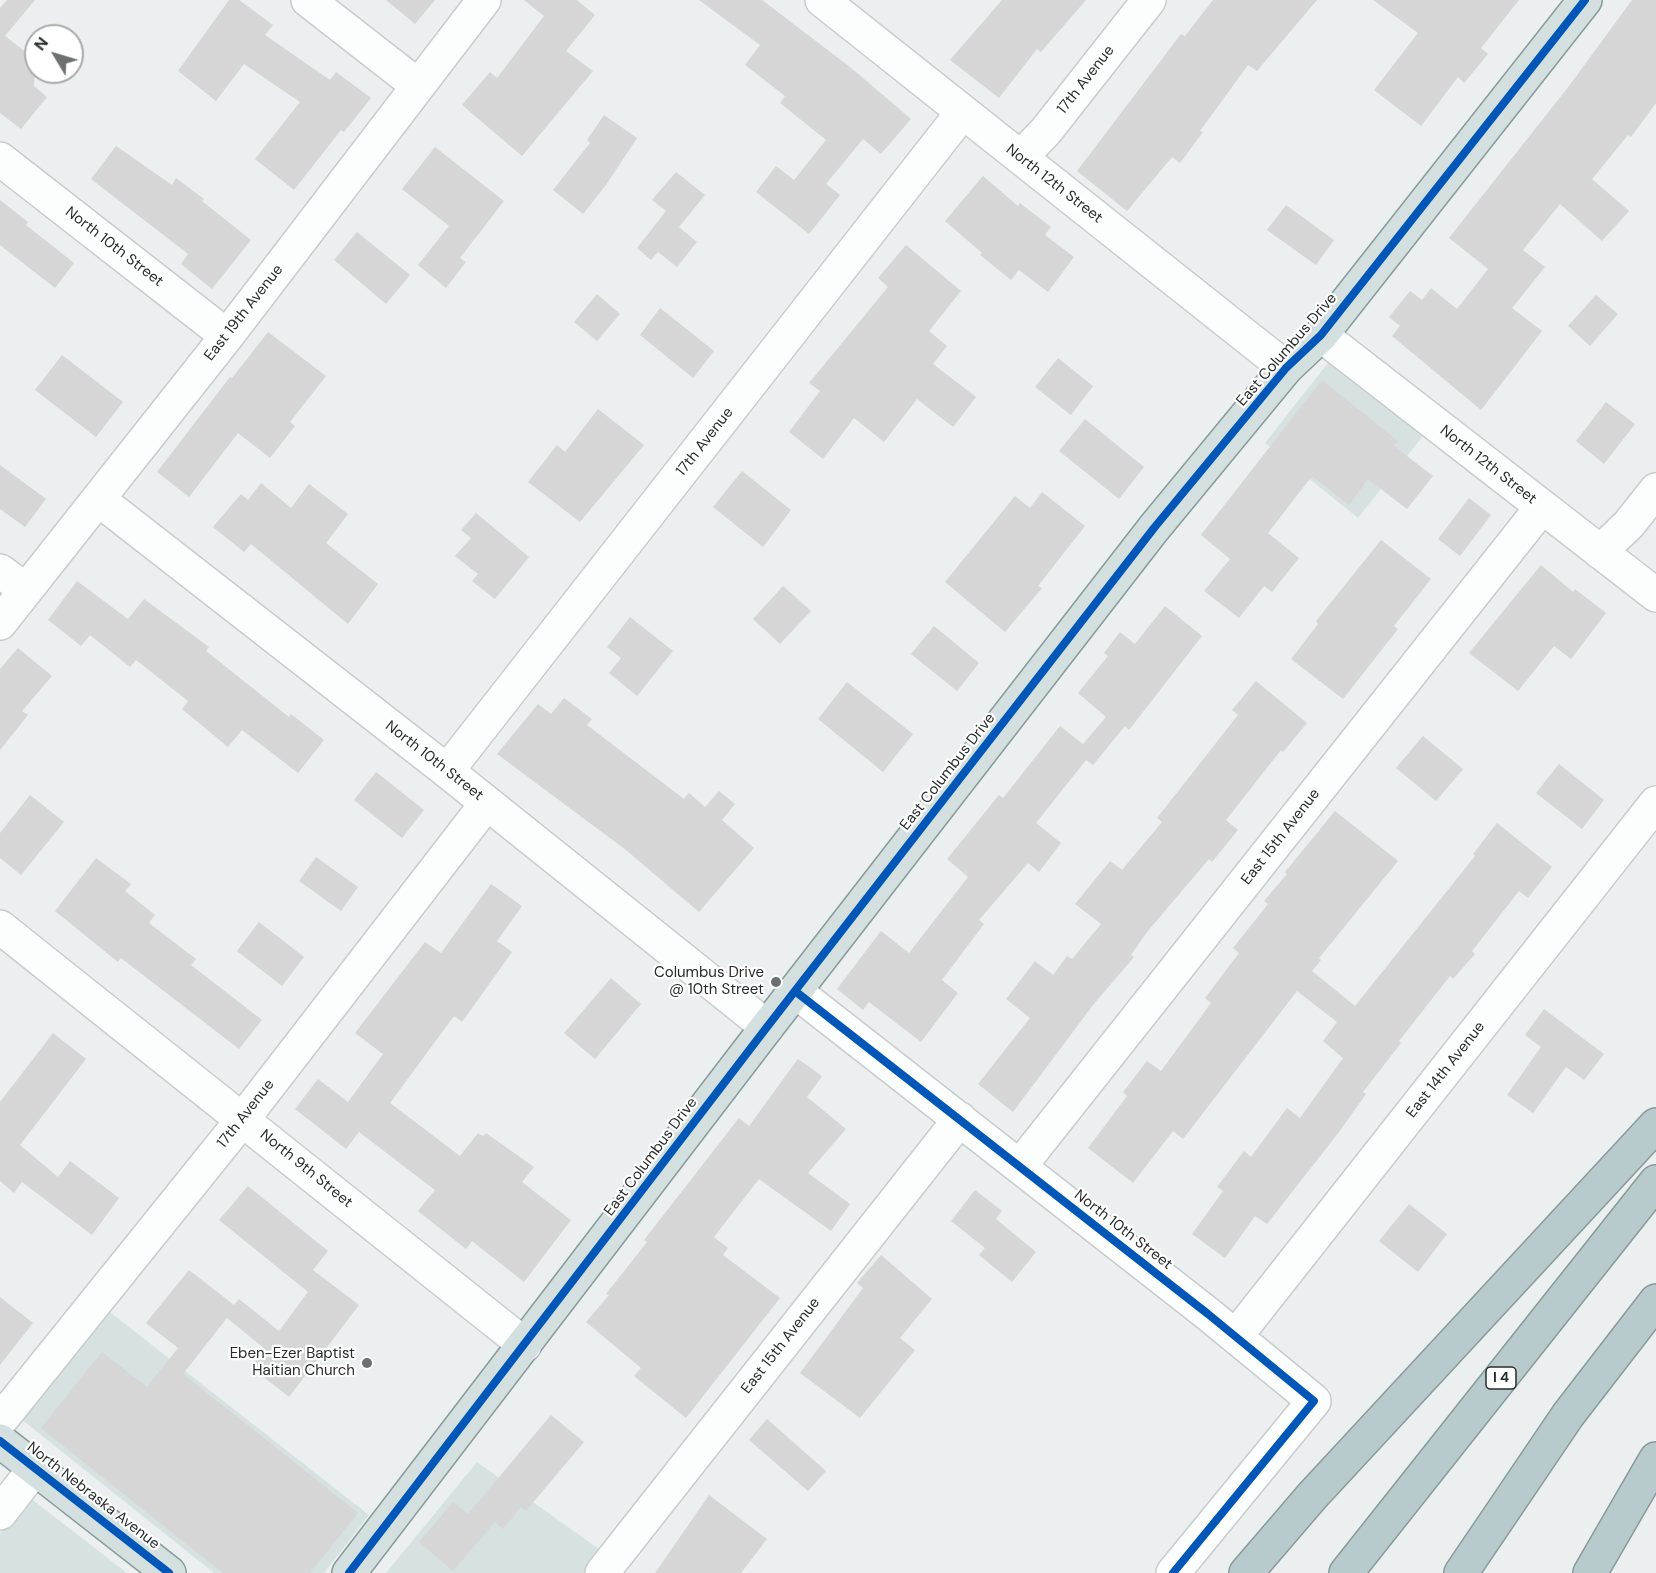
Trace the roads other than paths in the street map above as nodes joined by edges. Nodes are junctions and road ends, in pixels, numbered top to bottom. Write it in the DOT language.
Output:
graph roads {
  1 [pos="308,0"];
  2 [pos="484,0"];
  3 [pos="822,0"];
  4 [pos="1149,0"];
  5 [pos="1585,0"];
  6 [pos="417,85"];
  7 [pos="962,113"];
  8 [pos="1021,157"];
  9 [pos="0,159"];
  10 [pos="1321,334"];
  11 [pos="227,336"];
  12 [pos="1286,369"];
  13 [pos="1656,490"];
  14 [pos="98,499"];
  15 [pos="1542,507"];
  16 [pos="1600,552"];
  17 [pos="0,571"];
  18 [pos="26,590"];
  19 [pos="1656,595"];
  20 [pos="0,623"];
  21 [pos="447,771"];
  22 [pos="487,803"];
  23 [pos="1656,803"];
  24 [pos="0,927"];
  25 [pos="795,991"];
  26 [pos="767,1027"];
  27 [pos="243,1119"];
  28 [pos="960,1119"];
  29 [pos="1656,1125"];
  30 [pos="1020,1166"];
  31 [pos="1656,1182"];
  32 [pos="1656,1301"];
  33 [pos="1236,1336"];
  34 [pos="525,1345"];
  35 [pos="0,1421"];
  36 [pos="0,1441"];
  37 [pos="1656,1459"];
  38 [pos="35,1468"];
  39 [pos="0,1513"];
  40 [pos="169,1573"];
  41 [pos="349,1573"];
  42 [pos="602,1573"];
  43 [pos="1173,1573"];
  44 [pos="1246,1573"];
  45 [pos="1346,1573"];
  46 [pos="1461,1573"];
  47 [pos="1590,1573"];
  1 -- 6 [label="street"];
  2 -- 6 [label="street, East 19th Avenue"];
  3 -- 7 [label="street, North 12th Street"];
  4 -- 8 [label="street, 17th Avenue"];
  5 -- 10 [label="main road, East Columbus Drive"];
  6 -- 11 [label="street, East 19th Avenue"];
  7 -- 8 [label="street, North 12th Street"];
  7 -- 21 [label="street, 17th Avenue"];
  8 -- 12 [label="street, North 12th Street"];
  9 -- 11 [label="street, North 10th Street"];
  10 -- 12 [label="main road, East Columbus Drive"];
  10 -- 15 [label="street, North 12th Street"];
  11 -- 14 [label="street, East 19th Avenue"];
  12 -- 25 [label="main road, East Columbus Drive"];
  13 -- 16 [label="street"];
  14 -- 18 [label="street, East 19th Avenue"];
  14 -- 21 [label="street, North 10th Street"];
  15 -- 16 [label="street, North 12th Street"];
  15 -- 30 [label="street, East 15th Avenue"];
  16 -- 19 [label="street, North 12th Street"];
  17 -- 18 [label="street"];
  18 -- 20 [label="street, East 19th Avenue"];
  21 -- 22 [label="street, North 10th Street"];
  22 -- 26 [label="street, North 10th Street"];
  22 -- 27 [label="street, 17th Avenue"];
  23 -- 33 [label="street, East 14th Avenue"];
  24 -- 27 [label="street, North 9th Street"];
  25 -- 26 [label="main road, East Columbus Drive"];
  25 -- 28 [label="street, North 10th Street"];
  26 -- 34 [label="main road, East Columbus Drive"];
  27 -- 34 [label="street, North 9th Street"];
  27 -- 35 [label="street, 17th Avenue"];
  28 -- 30 [label="street, North 10th Street"];
  28 -- 42 [label="street, East 15th Avenue"];
  29 -- 44 [label="highway"];
  30 -- 33 [label="street, North 10th Street"];
  31 -- 45 [label="highway, I 4"];
  32 -- 46 [label="highway"];
  33 -- 43 [label="street, North 10th Street"];
  34 -- 41 [label="main road, East Columbus Drive"];
  36 -- 38 [label="main road, North Nebraska Avenue"];
  37 -- 47 [label="highway"];
  38 -- 39 [label="street"];
  38 -- 40 [label="main road, North Nebraska Avenue"];
}
